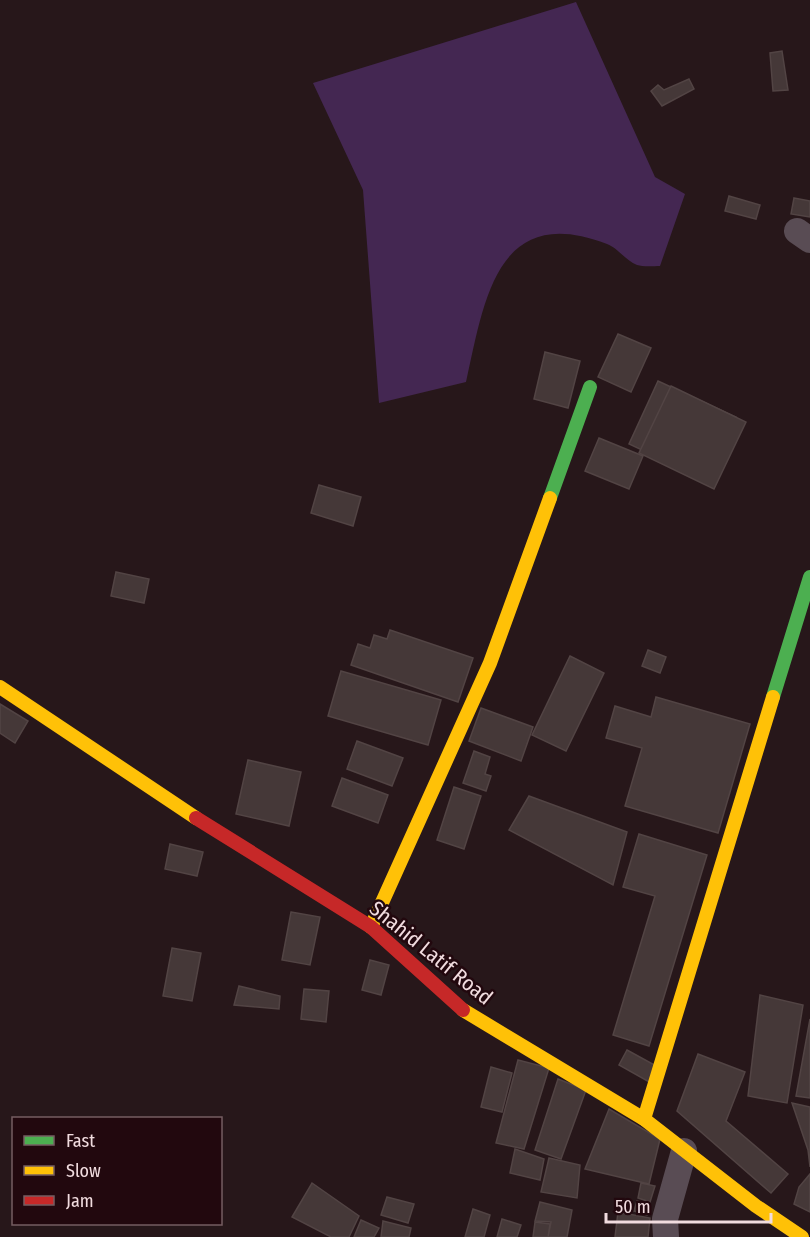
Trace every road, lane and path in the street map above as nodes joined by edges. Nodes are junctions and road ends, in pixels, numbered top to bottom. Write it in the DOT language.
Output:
graph roads {
  1 [pos="590,387"];
  2 [pos="810,577"];
  3 [pos="0,687"];
  4 [pos="371,927"];
  5 [pos="644,1119"];
  6 [pos="684,1151"];
  7 [pos="666,1237"];
  8 [pos="802,1237"];
  1 -- 4 [label="street"];
  2 -- 5 [label="street"];
  3 -- 4 [label="street, Shahid Latif Road"];
  4 -- 5 [label="street, Shahid Latif Road"];
  5 -- 6 [label="street, Shahid Latif Road"];
  6 -- 7 [label="street"];
  6 -- 8 [label="street, Shahid Latif Road"];
}
